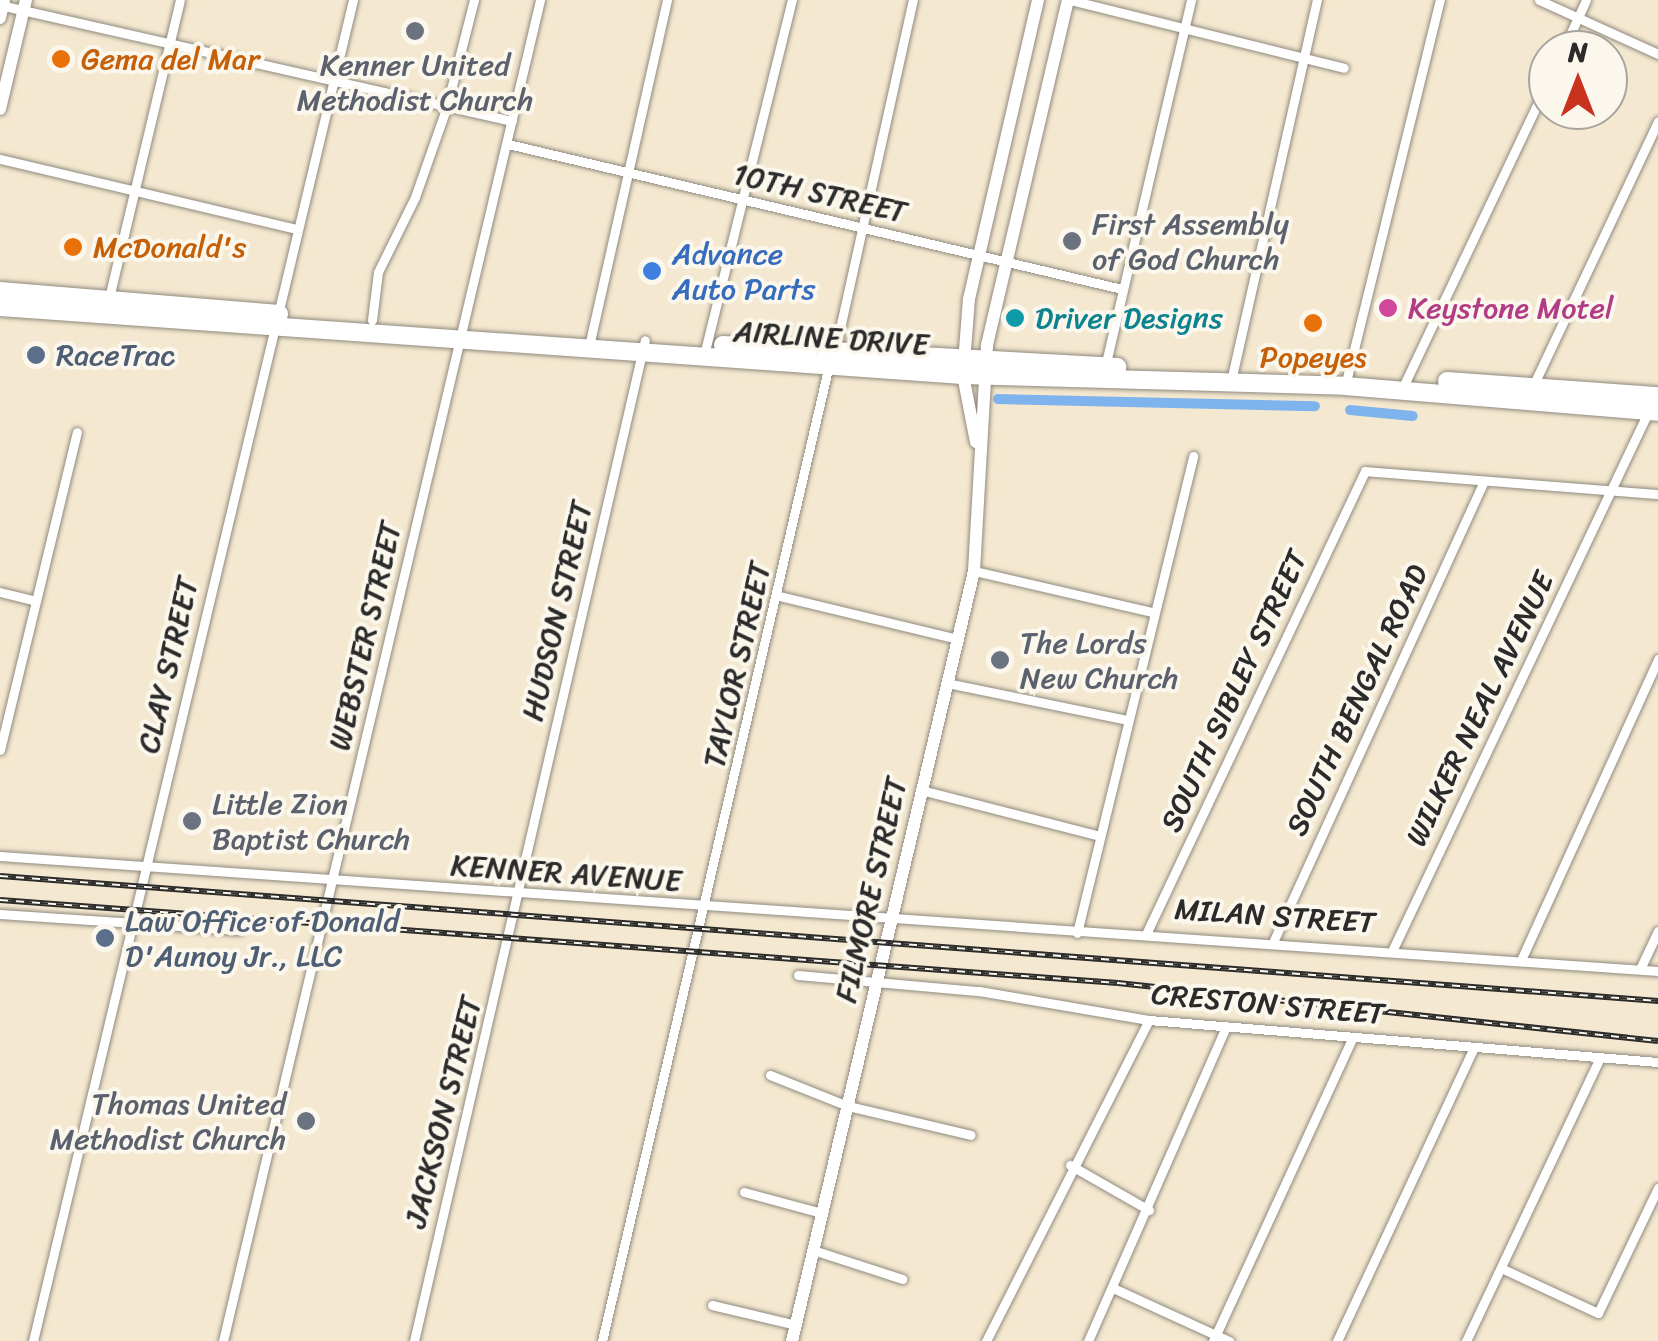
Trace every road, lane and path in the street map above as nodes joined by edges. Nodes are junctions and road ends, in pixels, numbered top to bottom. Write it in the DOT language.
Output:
graph roads {
  1 [pos="180,0"];
  2 [pos="353,0"];
  3 [pos="474,0"];
  4 [pos="540,0"];
  5 [pos="666,0"];
  6 [pos="792,0"];
  7 [pos="913,0"];
  8 [pos="1038,0"];
  9 [pos="1069,0"];
  10 [pos="1191,0"];
  11 [pos="1317,0"];
  12 [pos="1440,0"];
  13 [pos="1538,0"];
  14 [pos="1586,0"];
  15 [pos="24,6"];
  16 [pos="2,7"];
  17 [pos="1579,16"];
  18 [pos="1184,29"];
  19 [pos="1572,30"];
  20 [pos="170,46"];
  21 [pos="1658,54"];
  22 [pos="1303,58"];
  23 [pos="1344,68"];
  24 [pos="333,83"];
  25 [pos="0,109"];
  26 [pos="446,109"];
  27 [pos="512,122"];
  28 [pos="1528,122"];
  29 [pos="1658,122"];
  30 [pos="508,144"];
  31 [pos="0,159"];
  32 [pos="627,172"];
  33 [pos="133,191"];
  34 [pos="743,200"];
  35 [pos="860,228"];
  36 [pos="297,230"];
  37 [pos="978,255"];
  38 [pos="1006,262"];
  39 [pos="0,283"];
  40 [pos="1122,289"];
  41 [pos="0,291"];
  42 [pos="45,295"];
  43 [pos="0,307"];
  44 [pos="107,307"];
  45 [pos="275,319"];
  46 [pos="372,320"];
  47 [pos="462,332"];
  48 [pos="590,341"];
  49 [pos="644,344"];
  50 [pos="705,350"];
  51 [pos="831,360"];
  52 [pos="963,368"];
  53 [pos="985,369"];
  54 [pos="1104,373"];
  55 [pos="1231,376"];
  56 [pos="1346,380"];
  57 [pos="1405,383"];
  58 [pos="1530,394"];
  59 [pos="1656,401"];
  60 [pos="77,432"];
  61 [pos="978,449"];
  62 [pos="1192,456"];
  63 [pos="1484,481"];
  64 [pos="1612,491"];
  65 [pos="1658,494"];
  66 [pos="974,571"];
  67 [pos="0,592"];
  68 [pos="779,596"];
  69 [pos="36,601"];
  70 [pos="1152,612"];
  71 [pos="958,640"];
  72 [pos="1658,659"];
  73 [pos="947,682"];
  74 [pos="1127,720"];
  75 [pos="0,750"];
  76 [pos="921,790"];
  77 [pos="1100,836"];
  78 [pos="0,856"];
  79 [pos="145,868"];
  80 [pos="333,883"];
  81 [pos="520,894"];
  82 [pos="705,908"];
  83 [pos="1,917"];
  84 [pos="889,921"];
  85 [pos="132,922"];
  86 [pos="239,930"];
  87 [pos="1658,931"];
  88 [pos="1077,932"];
  89 [pos="1148,932"];
  90 [pos="1274,940"];
  91 [pos="1393,949"];
  92 [pos="1520,960"];
  93 [pos="1640,969"];
  94 [pos="1658,970"];
  95 [pos="798,975"];
  96 [pos="874,982"];
  97 [pos="1150,1020"];
  98 [pos="1226,1026"];
  99 [pos="1353,1037"];
  100 [pos="1474,1048"];
  101 [pos="1600,1058"];
  102 [pos="1658,1062"];
  103 [pos="770,1075"];
  104 [pos="848,1106"];
  105 [pos="971,1135"];
  106 [pos="1070,1165"];
  107 [pos="1658,1188"];
  108 [pos="744,1192"];
  109 [pos="1150,1210"];
  110 [pos="822,1212"];
  111 [pos="813,1250"];
  112 [pos="1502,1268"];
  113 [pos="902,1279"];
  114 [pos="1114,1288"];
  115 [pos="712,1305"];
  116 [pos="796,1325"];
  117 [pos="1214,1338"];
  118 [pos="33,1341"];
  119 [pos="224,1341"];
  120 [pos="414,1341"];
  121 [pos="602,1341"];
  122 [pos="792,1341"];
  123 [pos="986,1341"];
  124 [pos="1088,1341"];
  125 [pos="1229,1341"];
  126 [pos="1338,1341"];
  127 [pos="1466,1341"];
  1 -- 20 [label="street"];
  2 -- 24 [label="street, CLAY STREET"];
  3 -- 26 [label="street"];
  4 -- 27 [label="street, WEBSTER STREET"];
  5 -- 32 [label="street"];
  6 -- 34 [label="street"];
  7 -- 35 [label="street, TAYLOR STREET"];
  8 -- 37 [label="street, FILMORE STREET"];
  9 -- 18 [label="street"];
  9 -- 38 [label="street, FILMORE STREET"];
  10 -- 18 [label="street"];
  11 -- 22 [label="street"];
  12 -- 56 [label="street"];
  13 -- 17 [label="street"];
  14 -- 17 [label="street"];
  15 -- 16 [label="street"];
  15 -- 20 [label="street"];
  15 -- 25 [label="street"];
  17 -- 19 [label="street"];
  17 -- 21 [label="street"];
  18 -- 22 [label="street"];
  18 -- 40 [label="street"];
  20 -- 24 [label="street"];
  20 -- 33 [label="street"];
  22 -- 23 [label="street"];
  22 -- 55 [label="street"];
  24 -- 26 [label="street"];
  24 -- 36 [label="street, CLAY STREET"];
  26 -- 27 [label="street"];
  26 -- 46 [label="street"];
  27 -- 30 [label="street, WEBSTER STREET"];
  28 -- 57 [label="street"];
  29 -- 58 [label="street"];
  30 -- 32 [label="street, 10TH STREET"];
  30 -- 47 [label="street, WEBSTER STREET"];
  31 -- 33 [label="street"];
  32 -- 34 [label="street, 10TH STREET"];
  32 -- 48 [label="street"];
  33 -- 36 [label="street"];
  33 -- 44 [label="street"];
  34 -- 35 [label="street, 10TH STREET"];
  34 -- 50 [label="street"];
  35 -- 37 [label="street, 10TH STREET"];
  35 -- 51 [label="street, TAYLOR STREET"];
  36 -- 45 [label="street, CLAY STREET"];
  37 -- 38 [label="street, 10TH STREET"];
  37 -- 52 [label="street, FILMORE STREET"];
  38 -- 40 [label="street, 10TH STREET"];
  38 -- 53 [label="street, FILMORE STREET"];
  39 -- 42 [label="highway"];
  40 -- 54 [label="street"];
  41 -- 42 [label="highway, AIRLINE DRIVE"];
  42 -- 44 [label="highway, AIRLINE DRIVE"];
  43 -- 44 [label="highway, AIRLINE DRIVE"];
  44 -- 45 [label="highway, AIRLINE DRIVE"];
  45 -- 46 [label="highway, AIRLINE DRIVE"];
  45 -- 47 [label="highway, AIRLINE DRIVE"];
  45 -- 79 [label="street, CLAY STREET"];
  46 -- 47 [label="highway, AIRLINE DRIVE"];
  47 -- 48 [label="highway, AIRLINE DRIVE"];
  47 -- 80 [label="street, WEBSTER STREET"];
  48 -- 49 [label="highway, AIRLINE DRIVE"];
  49 -- 50 [label="highway, AIRLINE DRIVE"];
  49 -- 81 [label="street, HUDSON STREET"];
  50 -- 51 [label="highway, AIRLINE DRIVE"];
  51 -- 52 [label="highway, AIRLINE DRIVE"];
  51 -- 68 [label="street, TAYLOR STREET"];
  52 -- 53 [label="highway, AIRLINE DRIVE"];
  52 -- 61 [label="street, FILMORE STREET"];
  53 -- 54 [label="highway, AIRLINE DRIVE"];
  53 -- 61 [label="street, FILMORE STREET"];
  54 -- 55 [label="highway, AIRLINE DRIVE"];
  55 -- 56 [label="highway, AIRLINE DRIVE"];
  56 -- 57 [label="highway, AIRLINE DRIVE"];
  57 -- 58 [label="highway, AIRLINE DRIVE"];
  58 -- 59 [label="highway, AIRLINE DRIVE"];
  59 -- 64 [label="street, WILKER NEAL AVENUE"];
  60 -- 69 [label="street"];
  61 -- 66 [label="street, FILMORE STREET"];
  62 -- 70 [label="street"];
  63 -- 64 [label="street"];
  63 -- 89 [label="street, SOUTH SIBLEY STREET"];
  63 -- 90 [label="street, SOUTH BENGAL ROAD"];
  64 -- 65 [label="street"];
  64 -- 91 [label="street, WILKER NEAL AVENUE"];
  66 -- 70 [label="street"];
  66 -- 71 [label="street, FILMORE STREET"];
  67 -- 69 [label="street"];
  68 -- 71 [label="street"];
  68 -- 82 [label="street, TAYLOR STREET"];
  69 -- 75 [label="street"];
  70 -- 74 [label="street"];
  71 -- 73 [label="street, FILMORE STREET"];
  72 -- 92 [label="street"];
  73 -- 74 [label="street"];
  73 -- 76 [label="street, FILMORE STREET"];
  74 -- 77 [label="street"];
  76 -- 77 [label="street"];
  76 -- 84 [label="street, FILMORE STREET"];
  77 -- 88 [label="street"];
  78 -- 79 [label="street, KENNER AVENUE"];
  79 -- 80 [label="street, KENNER AVENUE"];
  79 -- 85 [label="street, CLAY STREET"];
  80 -- 81 [label="street, KENNER AVENUE"];
  80 -- 119 [label="street, WEBSTER STREET"];
  81 -- 82 [label="street, KENNER AVENUE"];
  81 -- 120 [label="street, JACKSON STREET"];
  82 -- 84 [label="street, KENNER AVENUE"];
  82 -- 121 [label="street, TAYLOR STREET"];
  83 -- 85 [label="street"];
  84 -- 88 [label="street, MILAN STREET"];
  84 -- 96 [label="street, FILMORE STREET"];
  85 -- 86 [label="street"];
  85 -- 118 [label="street, CLAY STREET"];
  87 -- 93 [label="street"];
  88 -- 89 [label="street, MILAN STREET"];
  89 -- 90 [label="street, MILAN STREET"];
  90 -- 91 [label="street, MILAN STREET"];
  91 -- 92 [label="street, MILAN STREET"];
  92 -- 93 [label="street, MILAN STREET"];
  93 -- 94 [label="street, MILAN STREET"];
  95 -- 96 [label="street, CRESTON STREET"];
  96 -- 97 [label="street, CRESTON STREET"];
  96 -- 104 [label="street, FILMORE STREET"];
  97 -- 98 [label="street, CRESTON STREET"];
  97 -- 106 [label="street"];
  98 -- 99 [label="street, CRESTON STREET"];
  98 -- 109 [label="street"];
  99 -- 100 [label="street, CRESTON STREET"];
  99 -- 117 [label="street"];
  100 -- 101 [label="street, CRESTON STREET"];
  100 -- 126 [label="street"];
  101 -- 102 [label="street, CRESTON STREET"];
  101 -- 112 [label="street"];
  103 -- 104 [label="street"];
  104 -- 105 [label="street"];
  104 -- 110 [label="street, FILMORE STREET"];
  106 -- 109 [label="street"];
  106 -- 123 [label="street"];
  107 -- 112 [label="street"];
  108 -- 110 [label="street"];
  109 -- 114 [label="street"];
  110 -- 111 [label="street, FILMORE STREET"];
  111 -- 113 [label="street"];
  111 -- 116 [label="street, FILMORE STREET"];
  112 -- 127 [label="street"];
  114 -- 117 [label="street"];
  114 -- 124 [label="street"];
  115 -- 116 [label="street"];
  116 -- 122 [label="street, FILMORE STREET"];
  117 -- 125 [label="street"];
}
